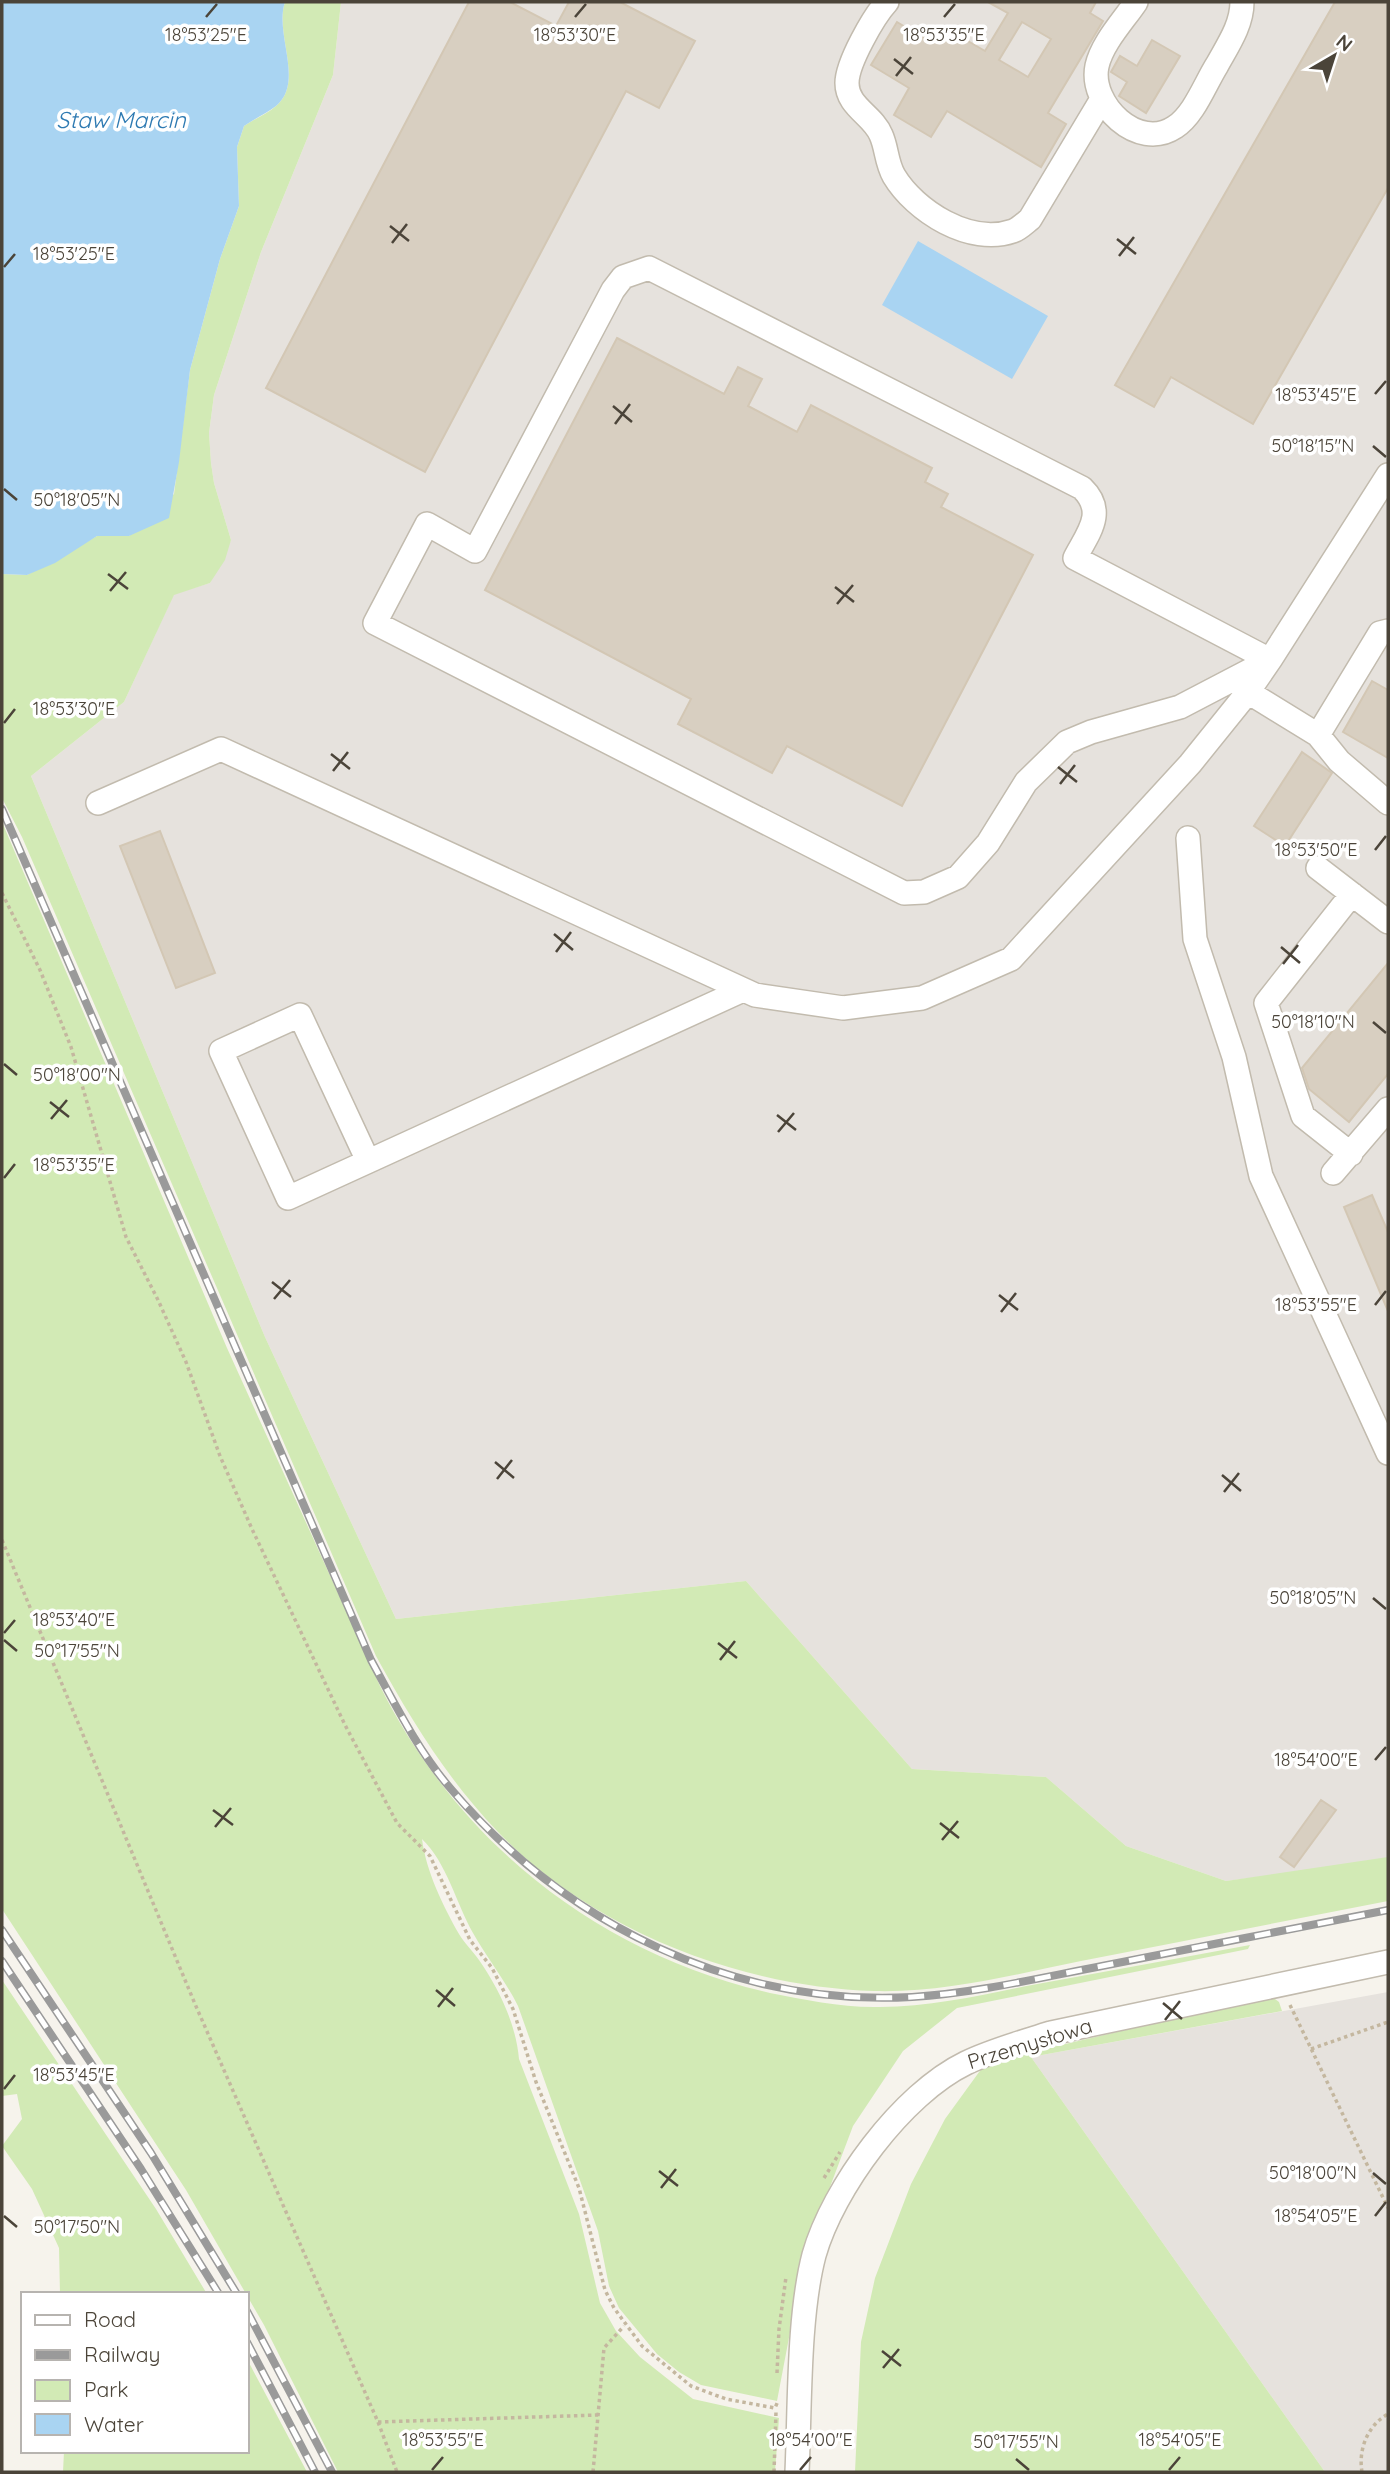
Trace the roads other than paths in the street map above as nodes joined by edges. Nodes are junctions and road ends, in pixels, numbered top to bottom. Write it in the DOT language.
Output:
graph roads {
  1 [pos="887,2"];
  2 [pos="1136,2"];
  3 [pos="1242,2"];
  4 [pos="1102,99"];
  5 [pos="1388,475"];
  6 [pos="1388,631"];
  7 [pos="1270,660"];
  8 [pos="1248,692"];
  9 [pos="1318,735"];
  10 [pos="98,803"];
  11 [pos="1388,803"];
  12 [pos="1188,838"];
  13 [pos="1318,868"];
  14 [pos="1352,894"];
  15 [pos="1388,922"];
  16 [pos="743,990"];
  17 [pos="1388,1110"];
  18 [pos="1351,1154"];
  19 [pos="369,1161"];
  20 [pos="1333,1172"];
  21 [pos="1388,1453"];
  22 [pos="1388,1962"];
  23 [pos="797,2472"];
  1 -- 4 [label="street"];
  2 -- 4 [label="street"];
  3 -- 4 [label="street"];
  5 -- 7 [label="street"];
  6 -- 9 [label="street"];
  7 -- 7 [label="street"];
  7 -- 8 [label="street"];
  8 -- 9 [label="street"];
  8 -- 16 [label="street"];
  9 -- 11 [label="street"];
  10 -- 16 [label="street"];
  12 -- 21 [label="street"];
  13 -- 14 [label="street"];
  14 -- 15 [label="street"];
  14 -- 18 [label="street"];
  16 -- 19 [label="street"];
  17 -- 18 [label="street"];
  18 -- 20 [label="street"];
  19 -- 19 [label="street"];
  22 -- 23 [label="street, Przemysłowa"];
}
